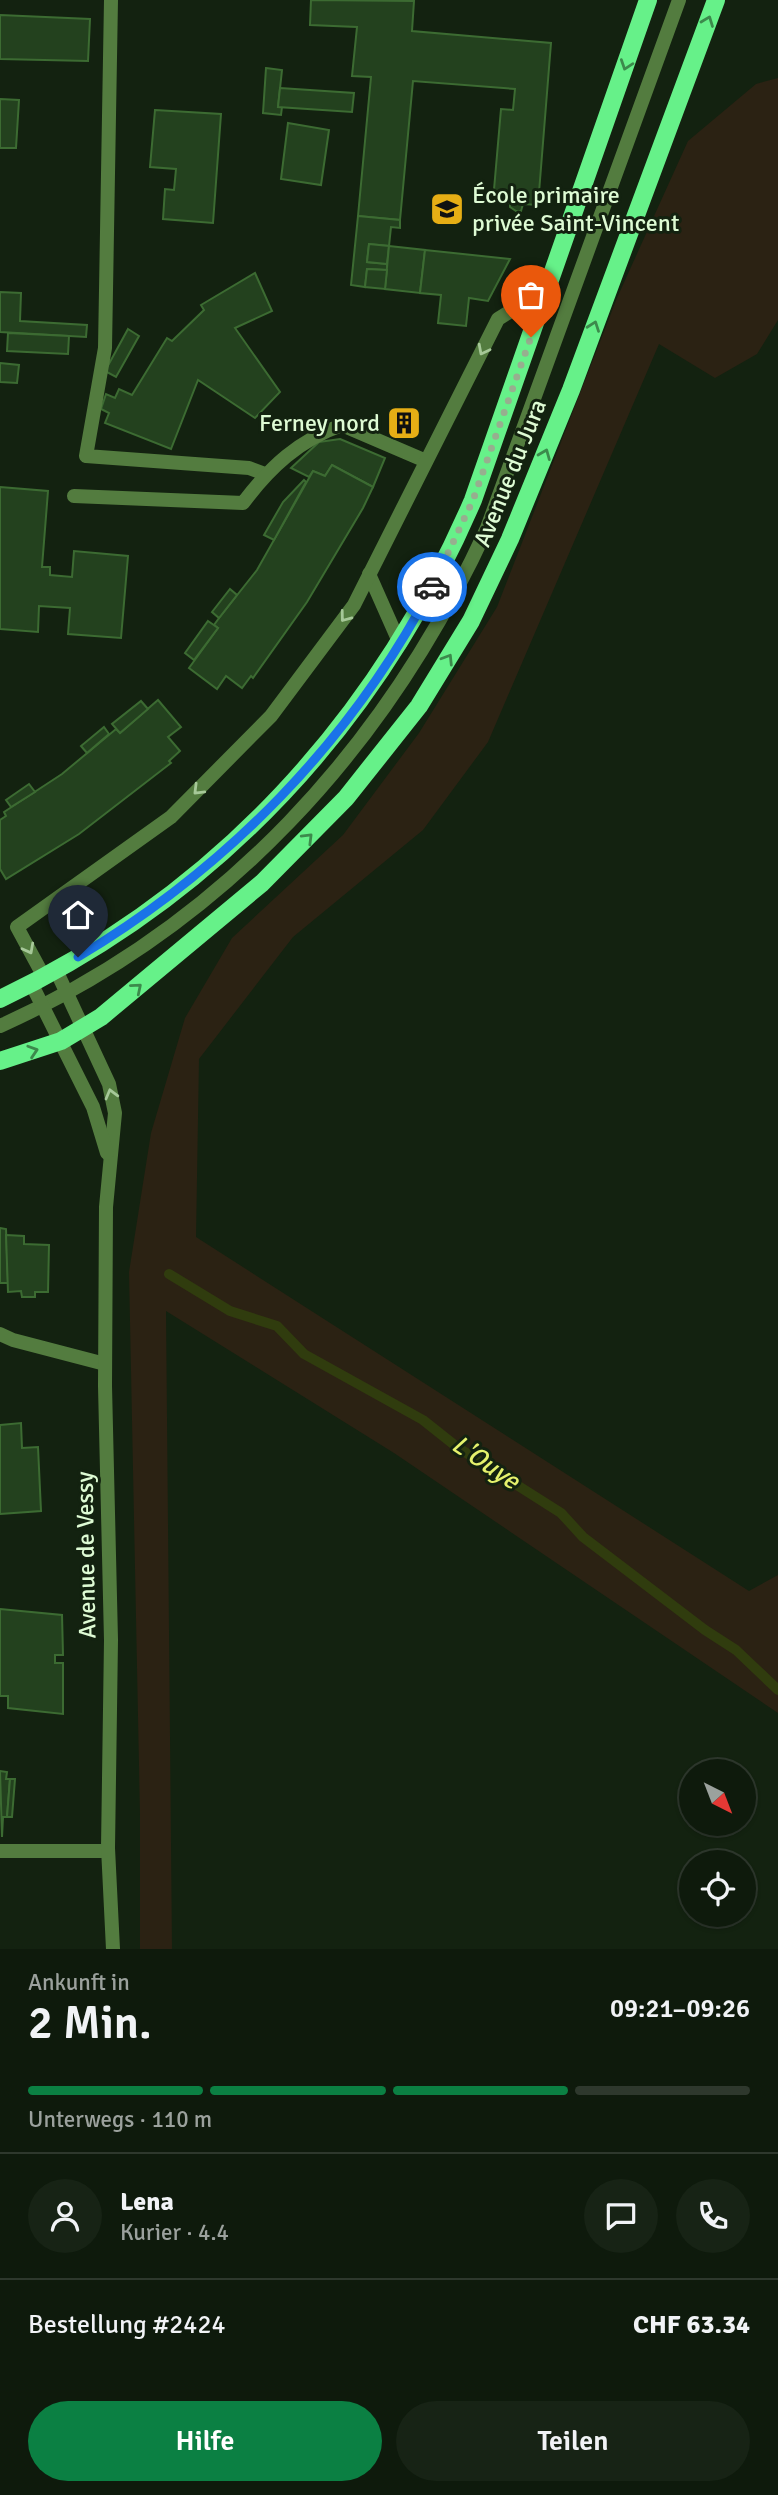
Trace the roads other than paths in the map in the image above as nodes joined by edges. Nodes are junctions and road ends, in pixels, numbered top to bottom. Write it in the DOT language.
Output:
graph roads {
  1 [pos="111,0"];
  2 [pos="648,0"];
  3 [pos="679,0"];
  4 [pos="716,0"];
  5 [pos="548,288"];
  6 [pos="426,461"];
  7 [pos="265,474"];
  8 [pos="74,496"];
  9 [pos="369,574"];
  10 [pos="400,644"];
  11 [pos="43,977"];
  12 [pos="66,993"];
  13 [pos="0,999"];
  14 [pos="43,1006"];
  15 [pos="0,1026"];
  16 [pos="83,1029"];
  17 [pos="61,1041"];
  18 [pos="0,1061"];
  19 [pos="108,1161"];
  20 [pos="0,1334"];
  21 [pos="105,1364"];
  22 [pos="0,1851"];
  23 [pos="108,1851"];
  24 [pos="113,1949"];
  1 -- 7 [label="street"];
  2 -- 5 [label="main road, Avenue du Jura, one-way"];
  3 -- 12 [label="street"];
  16 -- 4 [label="main road, Avenue du Jura, one-way"];
  5 -- 6 [label="street, one-way"];
  5 -- 10 [label="main road, Avenue du Jura"];
  6 -- 7 [label="street"];
  6 -- 9 [label="street"];
  7 -- 8 [label="street"];
  9 -- 10 [label="street"];
  9 -- 11 [label="street, one-way"];
  10 -- 11 [label="main road, Avenue du Jura"];
  11 -- 12 [label="street, Avenue de Vessy"];
  11 -- 13 [label="main road, Avenue du Jura"];
  11 -- 14 [label="street, Avenue de Vessy"];
  12 -- 14 [label="street"];
  12 -- 16 [label="street, Avenue de Vessy"];
  14 -- 15 [label="street"];
  14 -- 17 [label="street, Avenue de Vessy"];
  16 -- 17 [label="main road, Avenue du Jura"];
  19 -- 16 [label="street, Avenue de Vessy, one-way"];
  18 -- 17 [label="main road, Avenue du Jura, one-way"];
  17 -- 19 [label="street, Avenue de Vessy"];
  19 -- 21 [label="street, Avenue de Vessy"];
  20 -- 21 [label="street"];
  21 -- 23 [label="street, Avenue de Vessy"];
  22 -- 23 [label="street"];
  23 -- 24 [label="street, Avenue de Vessy"];
}
